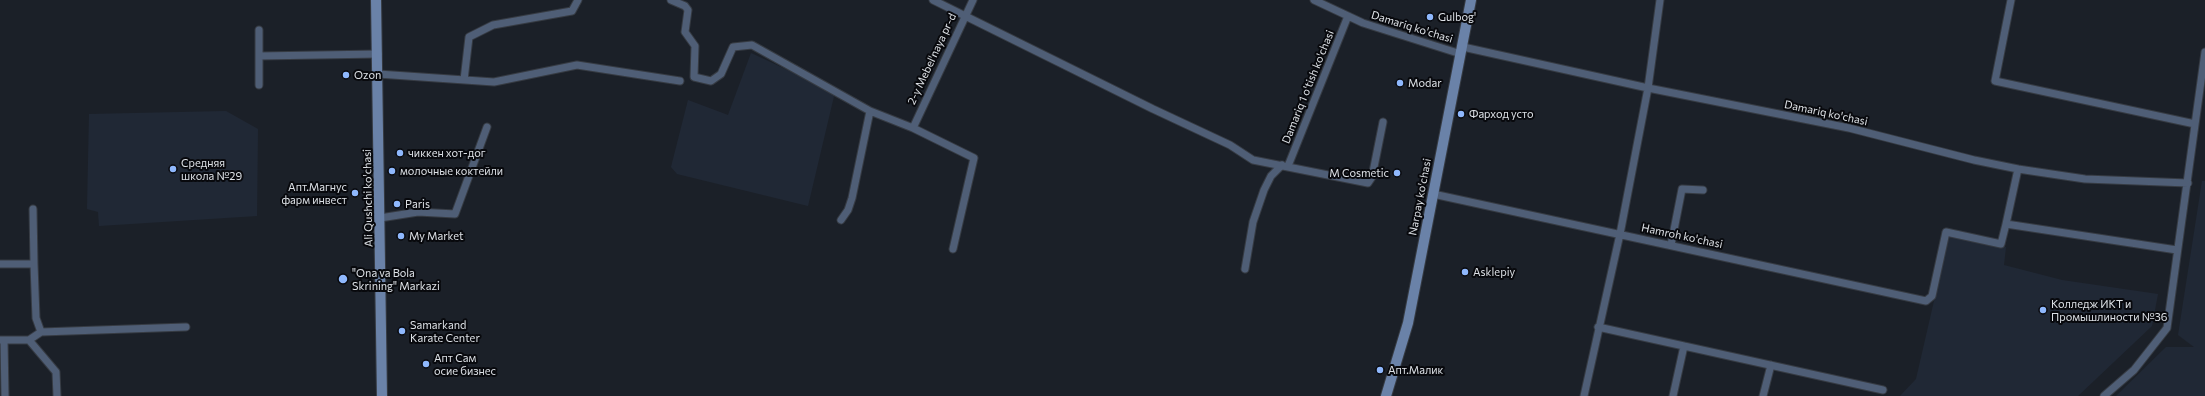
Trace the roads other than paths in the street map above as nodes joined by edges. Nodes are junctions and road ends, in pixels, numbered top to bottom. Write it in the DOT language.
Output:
graph roads {
  1 [pos="376,0"];
  2 [pos="578,0"];
  3 [pos="671,0"];
  4 [pos="933,0"];
  5 [pos="972,0"];
  6 [pos="1314,0"];
  7 [pos="1471,0"];
  8 [pos="1660,0"];
  9 [pos="2011,0"];
  10 [pos="965,15"];
  11 [pos="1348,16"];
  12 [pos="259,30"];
  13 [pos="1462,50"];
  14 [pos="2205,52"];
  15 [pos="378,54"];
  16 [pos="259,56"];
  17 [pos="378,74"];
  18 [pos="464,80"];
  19 [pos="680,81"];
  20 [pos="259,85"];
  21 [pos="1648,88"];
  22 [pos="870,111"];
  23 [pos="1383,122"];
  24 [pos="2195,124"];
  25 [pos="487,127"];
  26 [pos="912,128"];
  27 [pos="1285,166"];
  28 [pos="2018,169"];
  29 [pos="2188,184"];
  30 [pos="1703,190"];
  31 [pos="1433,194"];
  32 [pos="33,209"];
  33 [pos="380,218"];
  34 [pos="841,220"];
  35 [pos="2006,224"];
  36 [pos="1620,234"];
  37 [pos="1672,245"];
  38 [pos="953,249"];
  39 [pos="2177,250"];
  40 [pos="0,264"];
  41 [pos="34,264"];
  42 [pos="1245,270"];
  43 [pos="186,327"];
  44 [pos="1598,327"];
  45 [pos="41,332"];
  46 [pos="2,340"];
  47 [pos="29,340"];
  48 [pos="1684,346"];
  49 [pos="1771,365"];
  50 [pos="1883,390"];
  51 [pos="5,396"];
  52 [pos="57,396"];
  53 [pos="382,396"];
  54 [pos="1386,396"];
  55 [pos="1584,396"];
  56 [pos="1672,396"];
  57 [pos="1763,396"];
  58 [pos="2104,396"];
  1 -- 15 [label="main road, Ali Qushchi ko'chasi"];
  2 -- 18 [label="street"];
  3 -- 22 [label="street"];
  4 -- 10 [label="street"];
  5 -- 10 [label="street, 2-y Mebel'naya pr-d"];
  6 -- 11 [label="street, Damariq ko'chasi"];
  7 -- 13 [label="main road, Narpay ko'chasi"];
  8 -- 21 [label="street"];
  9 -- 24 [label="street"];
  10 -- 26 [label="street, 2-y Mebel'naya pr-d"];
  10 -- 27 [label="street"];
  11 -- 13 [label="street, Damariq ko'chasi"];
  11 -- 27 [label="street, Damariq 1 o'tish ko'chasi"];
  12 -- 16 [label="street"];
  13 -- 21 [label="street, Damariq ko'chasi"];
  13 -- 31 [label="main road, Narpay ko'chasi"];
  14 -- 24 [label="street"];
  15 -- 16 [label="street"];
  15 -- 17 [label="main road, Ali Qushchi ko'chasi"];
  16 -- 20 [label="street"];
  17 -- 18 [label="street"];
  17 -- 33 [label="main road, Ali Qushchi ko'chasi"];
  18 -- 19 [label="street"];
  21 -- 28 [label="street, Damariq ko'chasi"];
  21 -- 36 [label="street"];
  22 -- 26 [label="street"];
  22 -- 34 [label="street"];
  23 -- 27 [label="street"];
  24 -- 29 [label="street"];
  25 -- 33 [label="street"];
  26 -- 38 [label="street"];
  27 -- 42 [label="street, Damariq 1 o'tish ko'chasi"];
  28 -- 29 [label="street, Damariq ko'chasi"];
  28 -- 35 [label="street"];
  29 -- 39 [label="street"];
  30 -- 37 [label="street"];
  31 -- 36 [label="street, Hamroh ko'chasi"];
  31 -- 54 [label="main road, Narpay ko'chasi"];
  32 -- 41 [label="street"];
  33 -- 53 [label="main road, Ali Qushchi ko'chasi"];
  35 -- 37 [label="street, Hamroh ko'chasi"];
  35 -- 39 [label="street"];
  36 -- 37 [label="street, Hamroh ko'chasi"];
  36 -- 44 [label="street"];
  39 -- 58 [label="street"];
  40 -- 41 [label="street"];
  41 -- 45 [label="street"];
  43 -- 45 [label="street"];
  44 -- 48 [label="street"];
  44 -- 55 [label="street"];
  45 -- 47 [label="street"];
  46 -- 47 [label="street"];
  46 -- 51 [label="street"];
  47 -- 52 [label="street"];
  48 -- 49 [label="street"];
  48 -- 56 [label="street"];
  49 -- 50 [label="street"];
  49 -- 57 [label="street"];
}
